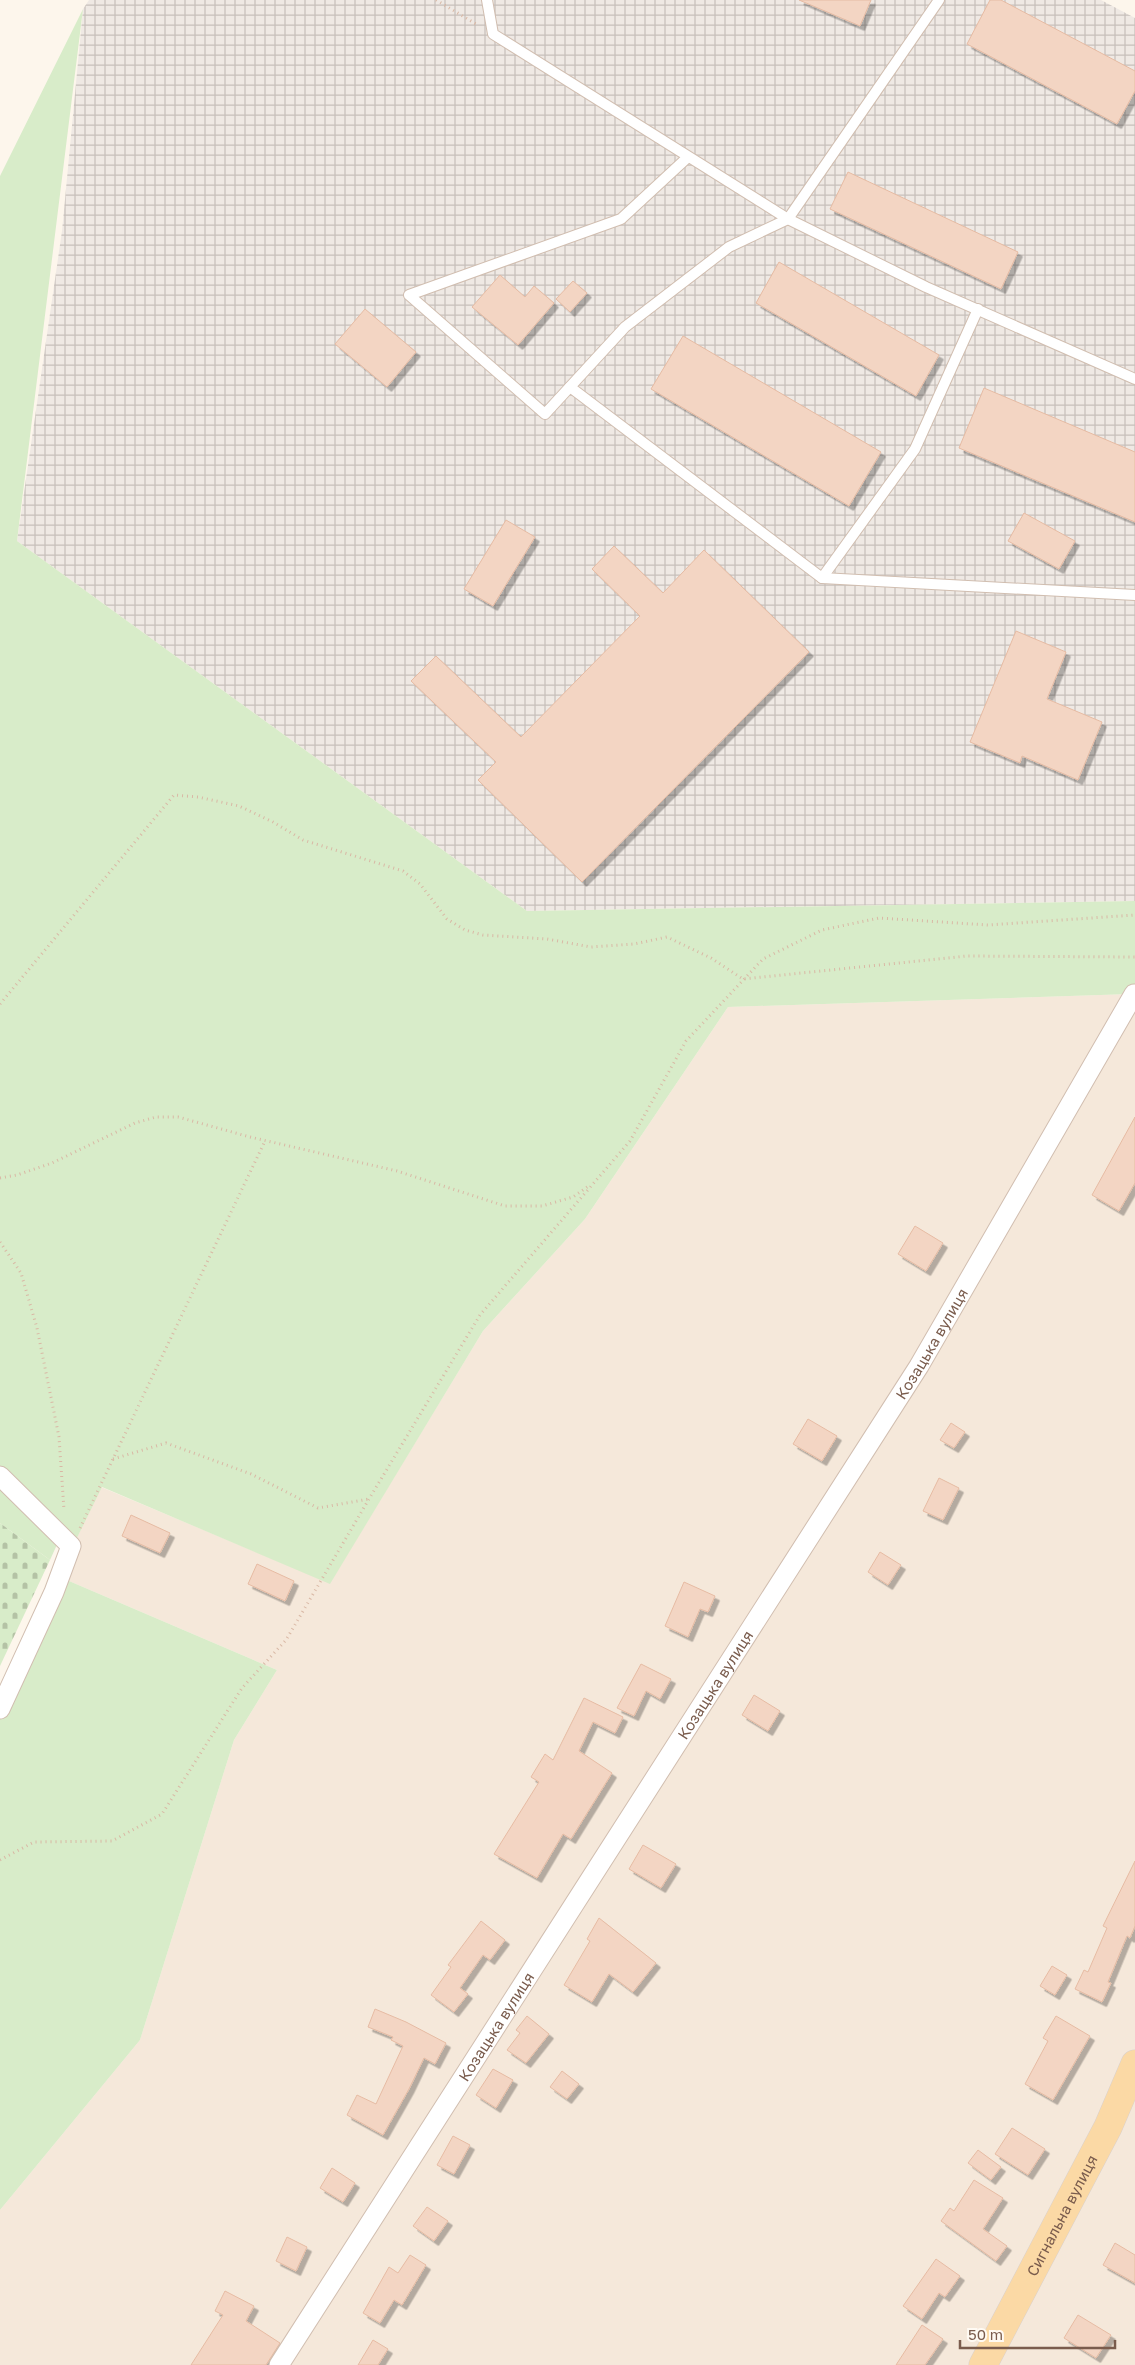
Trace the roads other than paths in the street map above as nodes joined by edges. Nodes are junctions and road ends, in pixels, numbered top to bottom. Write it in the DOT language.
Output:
graph roads {
  1 [pos="487,0"];
  2 [pos="939,0"];
  3 [pos="688,157"];
  4 [pos="788,219"];
  5 [pos="978,309"];
  6 [pos="1135,379"];
  7 [pos="570,387"];
  8 [pos="822,578"];
  9 [pos="1135,595"];
  10 [pos="1134,994"];
  11 [pos="0,1476"];
  12 [pos="0,1709"];
  13 [pos="1135,2064"];
  14 [pos="278,2365"];
  15 [pos="983,2365"];
  1 -- 3 [label="lane"];
  2 -- 4 [label="lane"];
  3 -- 4 [label="lane"];
  3 -- 7 [label="lane"];
  4 -- 5 [label="lane"];
  4 -- 7 [label="lane"];
  5 -- 6 [label="lane"];
  5 -- 8 [label="lane"];
  7 -- 8 [label="lane"];
  8 -- 9 [label="lane"];
  10 -- 14 [label="street, Козацька вулиця"];
  11 -- 12 [label="street"];
  13 -- 15 [label="main road, Сигнальна вулиця"];
}
